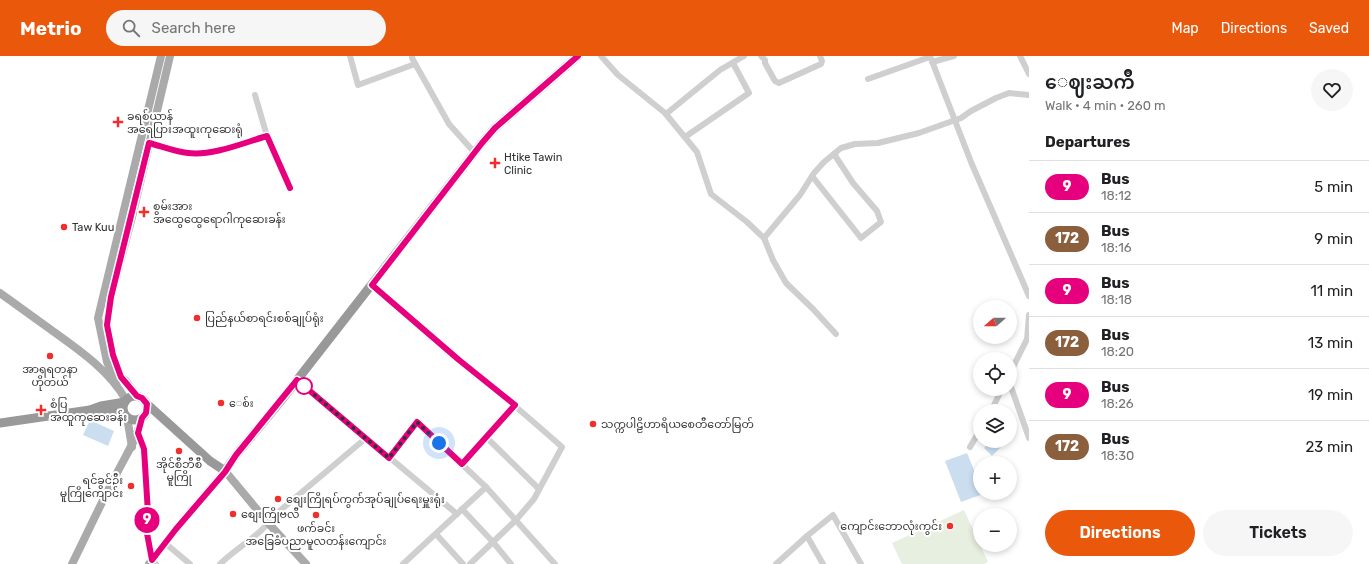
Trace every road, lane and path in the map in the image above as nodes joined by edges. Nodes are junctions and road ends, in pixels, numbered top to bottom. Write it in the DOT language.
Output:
graph roads {
  1 [pos="161,56"];
  2 [pos="171,56"];
  3 [pos="350,56"];
  4 [pos="412,56"];
  5 [pos="578,56"];
  6 [pos="601,56"];
  7 [pos="744,56"];
  8 [pos="772,56"];
  9 [pos="820,56"];
  10 [pos="954,56"];
  11 [pos="1020,56"];
  12 [pos="763,58"];
  13 [pos="930,58"];
  14 [pos="733,63"];
  15 [pos="416,64"];
  16 [pos="1029,74"];
  17 [pos="868,79"];
  18 [pos="255,95"];
  19 [pos="1029,95"];
  20 [pos="666,114"];
  21 [pos="954,120"];
  22 [pos="267,136"];
  23 [pos="685,137"];
  24 [pos="149,143"];
  25 [pos="474,152"];
  26 [pos="834,154"];
  27 [pos="812,176"];
  28 [pos="290,188"];
  29 [pos="764,238"];
  30 [pos="372,285"];
  31 [pos="0,293"];
  32 [pos="1029,296"];
  33 [pos="1029,315"];
  34 [pos="836,334"];
  35 [pos="1028,340"];
  36 [pos="108,348"];
  37 [pos="91,360"];
  38 [pos="1017,360"];
  39 [pos="111,371"];
  40 [pos="121,377"];
  41 [pos="297,380"];
  42 [pos="117,386"];
  43 [pos="137,396"];
  44 [pos="1014,396"];
  45 [pos="125,401"];
  46 [pos="147,404"];
  47 [pos="515,405"];
  48 [pos="90,410"];
  49 [pos="125,415"];
  50 [pos="143,418"];
  51 [pos="167,422"];
  52 [pos="0,424"];
  53 [pos="138,433"];
  54 [pos="486,437"];
  55 [pos="366,438"];
  56 [pos="1029,438"];
  57 [pos="973,442"];
  58 [pos="970,447"];
  59 [pos="132,448"];
  60 [pos="389,458"];
  61 [pos="462,464"];
  62 [pos="225,472"];
  63 [pos="486,487"];
  64 [pos="539,489"];
  65 [pos="459,512"];
  66 [pos="516,520"];
  67 [pos="269,524"];
  68 [pos="436,534"];
  69 [pos="807,536"];
  70 [pos="493,542"];
  71 [pos="165,543"];
  72 [pos="409,558"];
  73 [pos="153,563"];
  74 [pos="779,563"];
  75 [pos="72,564"];
  76 [pos="190,564"];
  77 [pos="220,564"];
  78 [pos="306,564"];
  79 [pos="403,564"];
  80 [pos="415,564"];
  81 [pos="464,564"];
  82 [pos="470,564"];
  83 [pos="511,564"];
  84 [pos="555,564"];
  85 [pos="823,564"];
  86 [pos="861,564"];
  1 -- 36 [label="main road"];
  2 -- 24 [label="main road"];
  3 -- 15 [label="street"];
  4 -- 15 [label="street"];
  5 -- 25 [label="highway"];
  6 -- 20 [label="street"];
  7 -- 14 [label="street"];
  8 -- 12 [label="street"];
  9 -- 12 [label="street"];
  10 -- 13 [label="street"];
  11 -- 16 [label="street"];
  13 -- 17 [label="street"];
  13 -- 21 [label="street"];
  14 -- 20 [label="street"];
  14 -- 23 [label="street"];
  15 -- 25 [label="street"];
  18 -- 22 [label="street"];
  19 -- 21 [label="street"];
  20 -- 23 [label="street"];
  21 -- 26 [label="street"];
  21 -- 32 [label="street"];
  22 -- 24 [label="street"];
  22 -- 28 [label="street"];
  23 -- 29 [label="street"];
  24 -- 36 [label="main road"];
  25 -- 30 [label="highway"];
  26 -- 27 [label="street"];
  26 -- 27 [label="street"];
  27 -- 29 [label="street"];
  29 -- 34 [label="street"];
  30 -- 41 [label="highway"];
  30 -- 47 [label="street"];
  31 -- 37 [label="main road"];
  33 -- 35 [label="street"];
  35 -- 38 [label="street"];
  36 -- 37 [label="main road"];
  36 -- 39 [label="main road"];
  36 -- 40 [label="main road"];
  37 -- 39 [label="main road"];
  37 -- 42 [label="main road"];
  39 -- 40 [label="main road"];
  39 -- 42 [label="main road"];
  40 -- 43 [label="main road"];
  41 -- 55 [label="street"];
  41 -- 62 [label="highway"];
  42 -- 45 [label="main road"];
  43 -- 45 [label="highway"];
  43 -- 46 [label="highway"];
  44 -- 56 [label="street"];
  45 -- 48 [label="highway"];
  45 -- 49 [label="highway"];
  46 -- 50 [label="highway"];
  46 -- 51 [label="highway"];
  47 -- 54 [label="street"];
  47 -- 64 [label="street"];
  48 -- 49 [label="highway"];
  48 -- 52 [label="highway"];
  49 -- 50 [label="highway"];
  49 -- 59 [label="main road"];
  50 -- 51 [label="highway"];
  50 -- 53 [label="main road"];
  51 -- 62 [label="highway"];
  53 -- 59 [label="main road"];
  53 -- 73 [label="street"];
  54 -- 61 [label="street"];
  54 -- 64 [label="street"];
  55 -- 60 [label="street"];
  55 -- 67 [label="street"];
  57 -- 58 [label="street"];
  59 -- 75 [label="main road"];
  60 -- 61 [label="street"];
  60 -- 65 [label="street"];
  61 -- 63 [label="street"];
  62 -- 67 [label="main road"];
  62 -- 71 [label="main road"];
  63 -- 65 [label="street"];
  63 -- 66 [label="street"];
  64 -- 66 [label="street"];
  65 -- 68 [label="street"];
  65 -- 70 [label="street"];
  66 -- 70 [label="street"];
  66 -- 84 [label="street"];
  67 -- 77 [label="street"];
  67 -- 78 [label="main road"];
  68 -- 72 [label="street"];
  68 -- 81 [label="street"];
  69 -- 74 [label="street"];
  69 -- 85 [label="street"];
  69 -- 86 [label="street"];
  70 -- 82 [label="street"];
  70 -- 83 [label="street"];
  71 -- 73 [label="main road"];
  71 -- 76 [label="street"];
  72 -- 79 [label="street"];
  72 -- 80 [label="street"];
}
